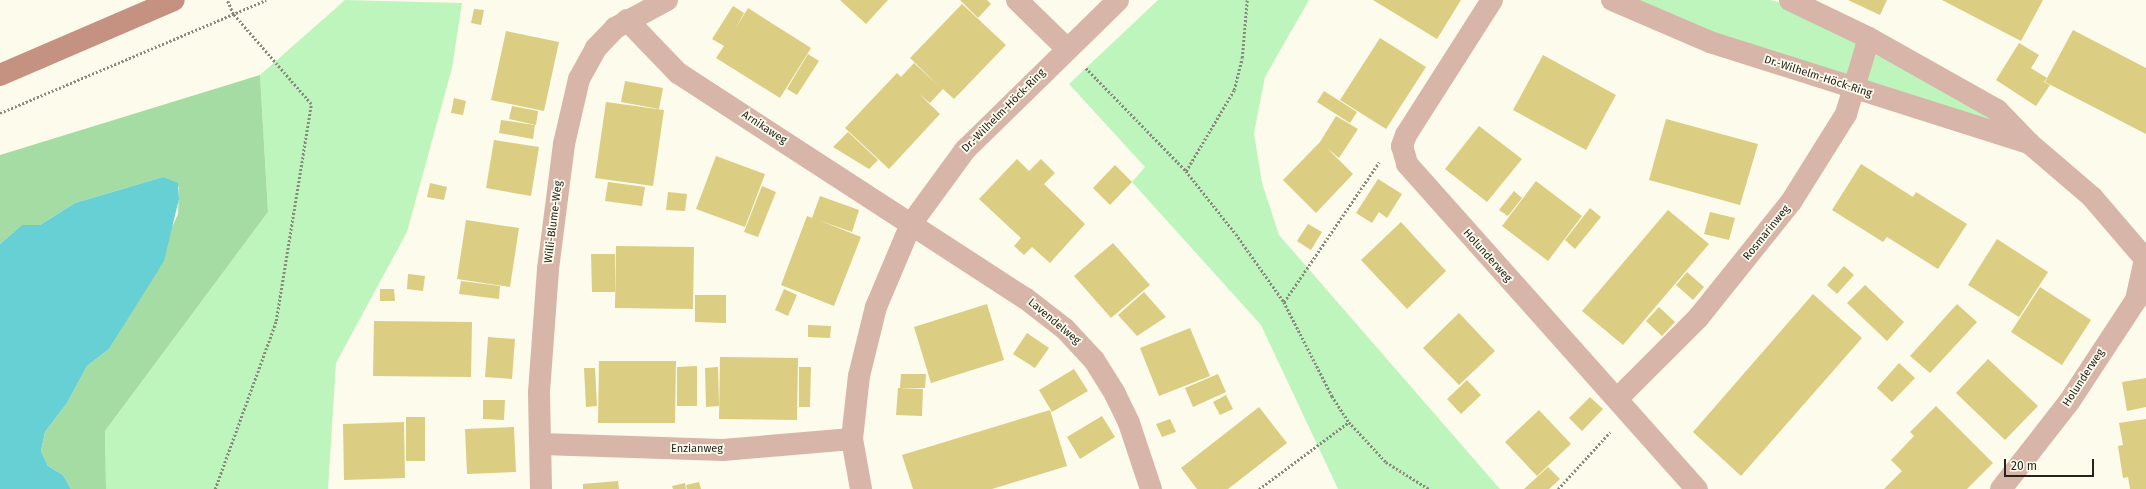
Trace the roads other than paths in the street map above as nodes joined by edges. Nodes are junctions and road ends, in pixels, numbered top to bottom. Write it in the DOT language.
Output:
graph roads {
  1 [pos="174,0"];
  2 [pos="667,0"];
  3 [pos="1017,0"];
  4 [pos="1118,0"];
  5 [pos="1492,0"];
  6 [pos="1612,0"];
  7 [pos="1790,0"];
  8 [pos="627,20"];
  9 [pos="1869,38"];
  10 [pos="1067,49"];
  11 [pos="0,75"];
  12 [pos="1855,89"];
  13 [pos="2029,143"];
  14 [pos="911,224"];
  15 [pos="2146,257"];
  16 [pos="1624,405"];
  17 [pos="852,440"];
  18 [pos="542,444"];
  19 [pos="541,489"];
  20 [pos="861,489"];
  21 [pos="1151,489"];
  22 [pos="1697,489"];
  23 [pos="2001,489"];
  1 -- 11 [label="street"];
  2 -- 8 [label="street, Willi-Blume-Weg"];
  3 -- 10 [label="street"];
  4 -- 10 [label="street, Dr.-Wilhelm-Höck-Ring"];
  5 -- 16 [label="street, Holunderweg"];
  6 -- 12 [label="street, Dr.-Wilhelm-Höck-Ring"];
  7 -- 9 [label="street, Dr.-Wilhelm-Höck-Ring"];
  8 -- 14 [label="street, Arnikaweg"];
  8 -- 18 [label="street, Willi-Blume-Weg"];
  9 -- 12 [label="street, Rosmarinweg"];
  9 -- 13 [label="street, Dr.-Wilhelm-Höck-Ring"];
  10 -- 14 [label="street, Dr.-Wilhelm-Höck-Ring"];
  12 -- 13 [label="street, Dr.-Wilhelm-Höck-Ring"];
  12 -- 16 [label="street, Rosmarinweg"];
  13 -- 15 [label="street, Dr.-Wilhelm-Höck-Ring"];
  14 -- 17 [label="street, Dr.-Wilhelm-Höck-Ring"];
  14 -- 21 [label="street, Lavendelweg"];
  15 -- 23 [label="street, Holunderweg"];
  16 -- 22 [label="street, Holunderweg"];
  17 -- 18 [label="street, Enzianweg"];
  17 -- 20 [label="street, Dr.-Wilhelm-Höck-Ring"];
  18 -- 19 [label="street, Willi-Blume-Weg"];
}
